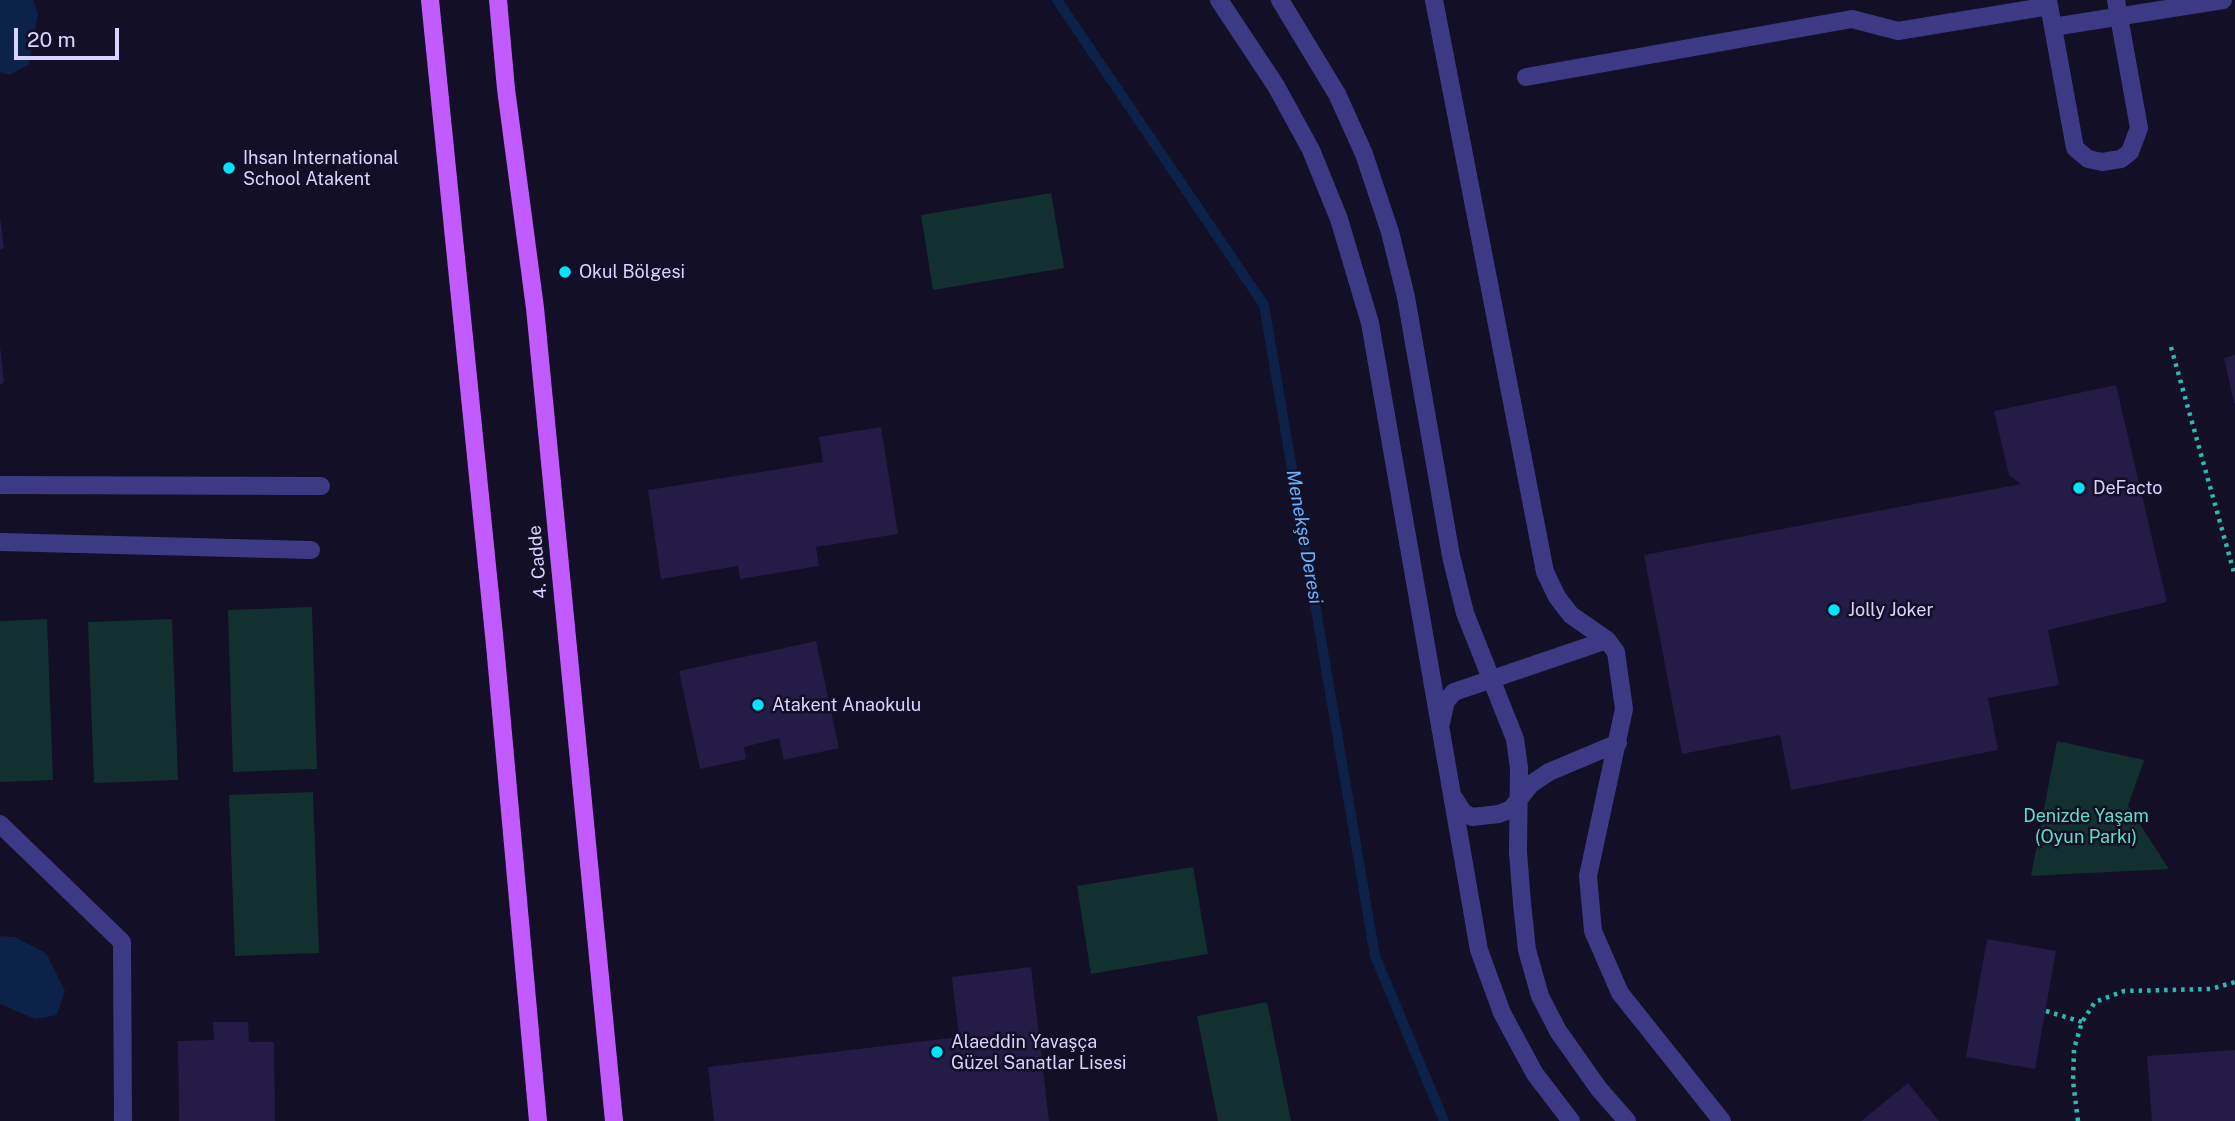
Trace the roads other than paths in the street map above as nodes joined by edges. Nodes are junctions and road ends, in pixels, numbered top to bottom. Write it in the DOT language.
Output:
graph roads {
  1 [pos="430,0"];
  2 [pos="498,0"];
  3 [pos="1219,0"];
  4 [pos="1280,0"];
  5 [pos="1434,0"];
  6 [pos="2223,0"];
  7 [pos="2048,3"];
  8 [pos="2117,8"];
  9 [pos="2053,27"];
  10 [pos="1526,77"];
  11 [pos="0,485"];
  12 [pos="321,486"];
  13 [pos="0,542"];
  14 [pos="312,550"];
  15 [pos="1607,640"];
  16 [pos="1491,681"];
  17 [pos="1440,730"];
  18 [pos="1618,743"];
  19 [pos="1451,791"];
  20 [pos="1520,800"];
  21 [pos="0,824"];
  22 [pos="123,1121"];
  23 [pos="538,1121"];
  24 [pos="614,1121"];
  25 [pos="1572,1121"];
  26 [pos="1627,1121"];
  27 [pos="1722,1121"];
  1 -- 23 [label="main road"];
  2 -- 24 [label="main road, 4. Cadde"];
  3 -- 17 [label="street"];
  4 -- 16 [label="street"];
  5 -- 15 [label="street"];
  6 -- 8 [label="street"];
  7 -- 9 [label="street"];
  7 -- 10 [label="street"];
  8 -- 9 [label="street"];
  8 -- 9 [label="street"];
  11 -- 12 [label="street"];
  13 -- 14 [label="street"];
  15 -- 16 [label="street"];
  15 -- 18 [label="street"];
  16 -- 17 [label="street"];
  16 -- 20 [label="street"];
  17 -- 19 [label="street"];
  18 -- 20 [label="street"];
  18 -- 27 [label="street"];
  19 -- 20 [label="street"];
  19 -- 25 [label="street"];
  20 -- 26 [label="street"];
  21 -- 22 [label="street"];
}
